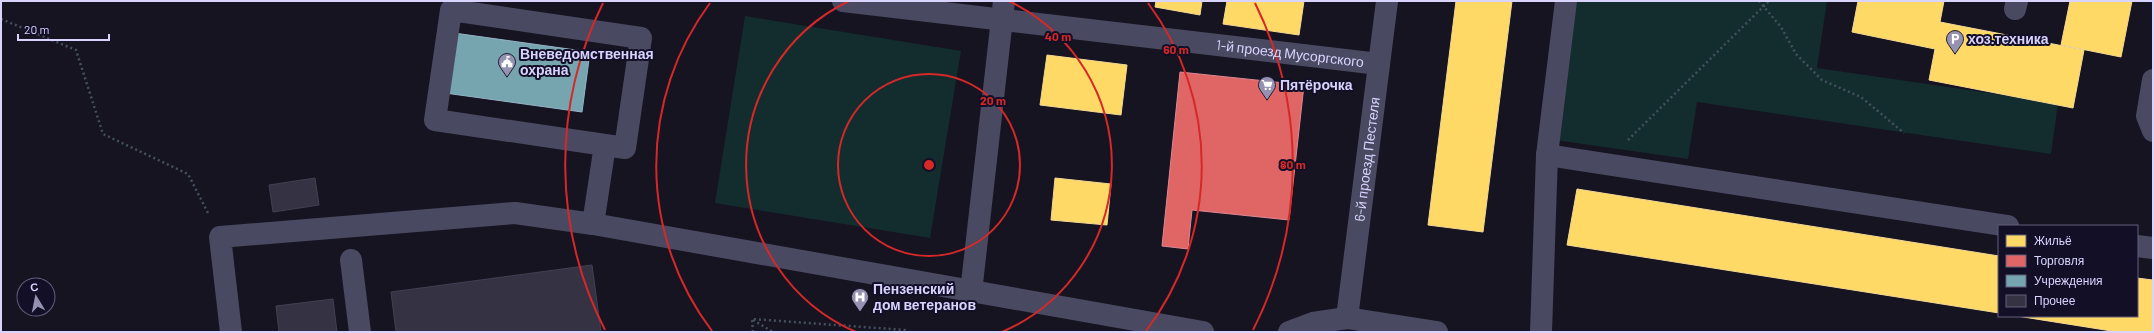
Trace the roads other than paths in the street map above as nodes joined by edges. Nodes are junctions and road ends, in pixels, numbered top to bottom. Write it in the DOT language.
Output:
graph roads {
  1 [pos="843,1"];
  2 [pos="1387,1"];
  3 [pos="1566,1"];
  4 [pos="1003,10"];
  5 [pos="1379,64"];
  6 [pos="2153,80"];
  7 [pos="2153,131"];
  8 [pos="605,145"];
  9 [pos="1547,155"];
  10 [pos="593,224"];
  11 [pos="2002,225"];
  12 [pos="2138,246"];
  13 [pos="2153,248"];
  14 [pos="352,260"];
  15 [pos="971,292"];
  16 [pos="1347,318"];
  17 [pos="231,332"];
  18 [pos="360,332"];
  19 [pos="1203,332"];
  20 [pos="1289,332"];
  21 [pos="1437,332"];
  22 [pos="1541,332"];
  1 -- 4 [label="street, 1-й проезд Мусоргского"];
  2 -- 5 [label="street, 6-й проезд Пестеля"];
  3 -- 9 [label="street"];
  4 -- 5 [label="street, 1-й проезд Мусоргского"];
  4 -- 15 [label="street"];
  5 -- 16 [label="street, 6-й проезд Пестеля"];
  6 -- 7 [label="street"];
  8 -- 8 [label="street"];
  8 -- 10 [label="street"];
  9 -- 11 [label="street"];
  9 -- 22 [label="street"];
  10 -- 15 [label="street"];
  10 -- 17 [label="street"];
  12 -- 13 [label="street"];
  14 -- 18 [label="street"];
  15 -- 19 [label="street"];
  16 -- 20 [label="street"];
  16 -- 21 [label="street"];
}
